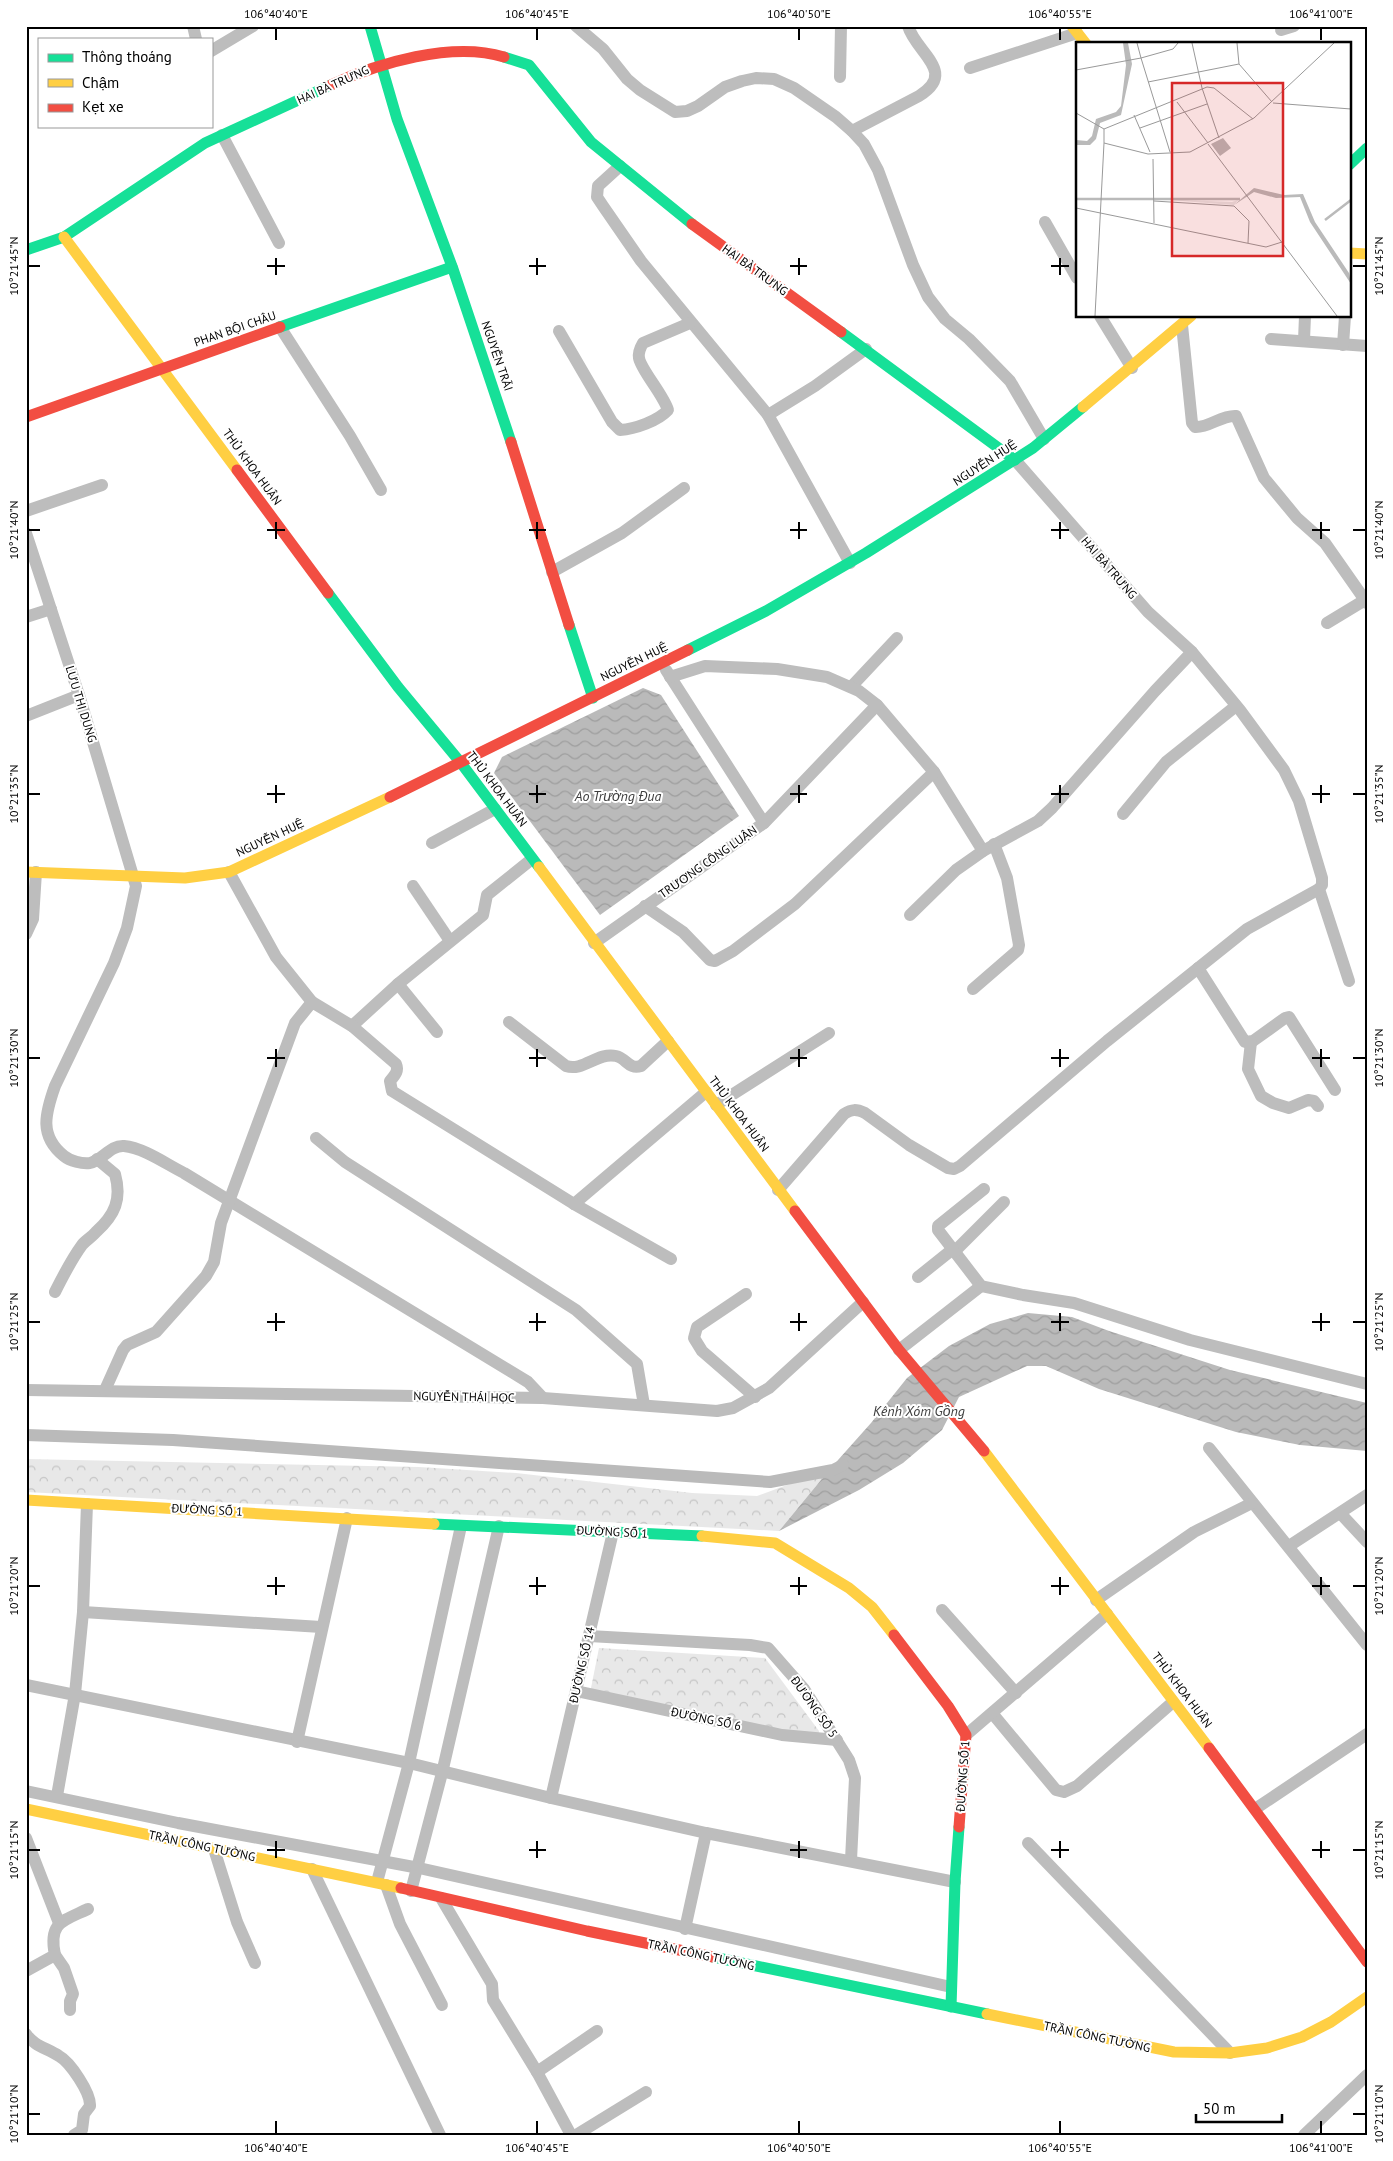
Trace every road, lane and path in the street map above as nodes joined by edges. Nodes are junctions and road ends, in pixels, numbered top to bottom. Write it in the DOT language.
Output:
graph roads {
  1 [pos="253,26"];
  2 [pos="370,26"];
  3 [pos="576,26"];
  4 [pos="840,26"];
  5 [pos="908,26"];
  6 [pos="1294,26"];
  7 [pos="1075,29"];
  8 [pos="1281,30"];
  9 [pos="1085,42"];
  10 [pos="212,50"];
  11 [pos="378,65"];
  12 [pos="970,68"];
  13 [pos="840,77"];
  14 [pos="852,131"];
  15 [pos="222,135"];
  16 [pos="1367,148"];
  17 [pos="1350,164"];
  18 [pos="620,166"];
  19 [pos="1045,222"];
  20 [pos="64,237"];
  21 [pos="279,242"];
  22 [pos="26,250"];
  23 [pos="1350,253"];
  24 [pos="1367,254"];
  25 [pos="452,267"];
  26 [pos="1076,276"];
  27 [pos="1101,318"];
  28 [pos="1305,318"];
  29 [pos="1345,318"];
  30 [pos="1187,320"];
  31 [pos="690,323"];
  32 [pos="280,327"];
  33 [pos="559,331"];
  34 [pos="1270,339"];
  35 [pos="1304,340"];
  36 [pos="1343,345"];
  37 [pos="1367,346"];
  38 [pos="866,349"];
  39 [pos="1132,368"];
  40 [pos="164,369"];
  41 [pos="768,415"];
  42 [pos="26,417"];
  43 [pos="1044,439"];
  44 [pos="1016,460"];
  45 [pos="102,485"];
  46 [pos="684,488"];
  47 [pos="382,490"];
  48 [pos="26,511"];
  49 [pos="26,533"];
  50 [pos="850,563"];
  51 [pos="552,572"];
  52 [pos="1366,601"];
  53 [pos="51,609"];
  54 [pos="26,618"];
  55 [pos="1327,623"];
  56 [pos="897,638"];
  57 [pos="1192,652"];
  58 [pos="661,663"];
  59 [pos="670,677"];
  60 [pos="851,688"];
  61 [pos="79,696"];
  62 [pos="592,698"];
  63 [pos="877,705"];
  64 [pos="1236,706"];
  65 [pos="26,716"];
  66 [pos="461,763"];
  67 [pos="934,772"];
  68 [pos="495,809"];
  69 [pos="1123,814"];
  70 [pos="764,823"];
  71 [pos="432,843"];
  72 [pos="994,844"];
  73 [pos="982,851"];
  74 [pos="532,859"];
  75 [pos="31,872"];
  76 [pos="230,872"];
  77 [pos="133,875"];
  78 [pos="413,886"];
  79 [pos="1319,889"];
  80 [pos="645,906"];
  81 [pos="910,916"];
  82 [pos="26,934"];
  83 [pos="450,941"];
  84 [pos="594,943"];
  85 [pos="1198,968"];
  86 [pos="1349,981"];
  87 [pos="398,984"];
  88 [pos="973,989"];
  89 [pos="312,1002"];
  90 [pos="509,1022"];
  91 [pos="352,1026"];
  92 [pos="437,1032"];
  93 [pos="829,1033"];
  94 [pos="668,1041"];
  95 [pos="1251,1042"];
  96 [pos="1335,1090"];
  97 [pos="706,1092"];
  98 [pos="716,1106"];
  99 [pos="1318,1106"];
  100 [pos="316,1138"];
  101 [pos="97,1159"];
  102 [pos="984,1189"];
  103 [pos="778,1190"];
  104 [pos="230,1201"];
  105 [pos="1004,1202"];
  106 [pos="574,1204"];
  107 [pos="954,1250"];
  108 [pos="671,1259"];
  109 [pos="918,1277"];
  110 [pos="981,1286"];
  111 [pos="55,1292"];
  112 [pos="746,1294"];
  113 [pos="863,1302"];
  114 [pos="903,1354"];
  115 [pos="1367,1384"];
  116 [pos="26,1390"];
  117 [pos="105,1390"];
  118 [pos="755,1396"];
  119 [pos="543,1398"];
  120 [pos="644,1405"];
  121 [pos="1209,1448"];
  122 [pos="1367,1495"];
  123 [pos="26,1500"];
  124 [pos="1252,1502"];
  125 [pos="87,1504"];
  126 [pos="1340,1514"];
  127 [pos="347,1518"];
  128 [pos="461,1526"];
  129 [pos="499,1526"];
  130 [pos="613,1532"];
  131 [pos="1367,1542"];
  132 [pos="1289,1546"];
  133 [pos="1096,1600"];
  134 [pos="942,1610"];
  135 [pos="83,1612"];
  136 [pos="1107,1614"];
  137 [pos="321,1627"];
  138 [pos="589,1636"];
  139 [pos="1367,1645"];
  140 [pos="26,1685"];
  141 [pos="576,1691"];
  142 [pos="1016,1693"];
  143 [pos="75,1694"];
  144 [pos="1173,1702"];
  145 [pos="992,1713"];
  146 [pos="1367,1734"];
  147 [pos="966,1735"];
  148 [pos="836,1740"];
  149 [pos="297,1742"];
  150 [pos="409,1763"];
  151 [pos="442,1773"];
  152 [pos="26,1791"];
  153 [pos="57,1796"];
  154 [pos="551,1798"];
  155 [pos="26,1808"];
  156 [pos="1255,1809"];
  157 [pos="706,1833"];
  158 [pos="26,1838"];
  159 [pos="1028,1843"];
  160 [pos="214,1848"];
  161 [pos="851,1860"];
  162 [pos="384,1861"];
  163 [pos="419,1868"];
  164 [pos="312,1869"];
  165 [pos="955,1882"];
  166 [pos="382,1884"];
  167 [pos="411,1891"];
  168 [pos="441,1898"];
  169 [pos="88,1909"];
  170 [pos="59,1923"];
  171 [pos="686,1929"];
  172 [pos="55,1955"];
  173 [pos="1365,1956"];
  174 [pos="255,1963"];
  175 [pos="26,1971"];
  176 [pos="950,1987"];
  177 [pos="1367,1997"];
  178 [pos="442,2005"];
  179 [pos="952,2007"];
  180 [pos="70,2010"];
  181 [pos="598,2031"];
  182 [pos="31,2039"];
  183 [pos="1230,2053"];
  184 [pos="537,2072"];
  185 [pos="1367,2075"];
  186 [pos="646,2092"];
  187 [pos="74,2135"];
  188 [pos="440,2135"];
  189 [pos="571,2135"];
  190 [pos="576,2135"];
  191 [pos="1304,2135"];
  1 -- 10 [label="street"];
  2 -- 11 [label="main road, NGUYỄN TRÃI"];
  3 -- 14 [label="street"];
  4 -- 13 [label="street"];
  5 -- 14 [label="street"];
  6 -- 8 [label="street"];
  7 -- 9 [label="main road"];
  7 -- 12 [label="street"];
  11 -- 15 [label="main road, HAI BÀ TRƯNG"];
  11 -- 18 [label="main road, HAI BÀ TRƯNG"];
  11 -- 25 [label="main road, NGUYỄN TRÃI"];
  14 -- 43 [label="street"];
  15 -- 20 [label="main road, HAI BÀ TRƯNG"];
  15 -- 21 [label="street"];
  16 -- 17 [label="main road"];
  18 -- 31 [label="street"];
  18 -- 38 [label="main road, HAI BÀ TRƯNG"];
  19 -- 26 [label="street"];
  20 -- 22 [label="main road, HAI BÀ TRƯNG"];
  20 -- 40 [label="main road, THỦ KHOA HUÂN"];
  23 -- 24 [label="main road"];
  25 -- 32 [label="main road, PHAN BỘI CHÂU"];
  25 -- 51 [label="main road, NGUYỄN TRÃI"];
  27 -- 39 [label="street"];
  28 -- 35 [label="street"];
  29 -- 36 [label="street"];
  30 -- 39 [label="main road, NGUYỄN HUỆ"];
  30 -- 52 [label="street"];
  31 -- 33 [label="street"];
  31 -- 41 [label="street"];
  32 -- 40 [label="main road, PHAN BỘI CHÂU"];
  32 -- 47 [label="street"];
  34 -- 35 [label="street"];
  35 -- 36 [label="street"];
  36 -- 37 [label="street"];
  38 -- 41 [label="street"];
  38 -- 44 [label="main road, HAI BÀ TRƯNG"];
  39 -- 43 [label="main road, NGUYỄN HUỆ"];
  40 -- 42 [label="main road, PHAN BỘI CHÂU"];
  40 -- 66 [label="main road, THỦ KHOA HUÂN"];
  41 -- 50 [label="street"];
  43 -- 44 [label="main road, NGUYỄN HUỆ"];
  44 -- 50 [label="main road, NGUYỄN HUỆ"];
  44 -- 57 [label="street, HAI BÀ TRƯNG"];
  45 -- 48 [label="street"];
  46 -- 51 [label="street"];
  49 -- 53 [label="street, LƯU THỊ DUNG"];
  50 -- 58 [label="main road, NGUYỄN HUỆ"];
  51 -- 62 [label="main road, NGUYỄN TRÃI"];
  52 -- 55 [label="street"];
  53 -- 54 [label="street"];
  53 -- 61 [label="street, LƯU THỊ DUNG"];
  56 -- 60 [label="street"];
  57 -- 64 [label="street, HAI BÀ TRƯNG"];
  57 -- 72 [label="street"];
  58 -- 59 [label="street, TRƯƠNG CÔNG LUẬN"];
  58 -- 62 [label="main road, NGUYỄN HUỆ"];
  59 -- 60 [label="street"];
  59 -- 70 [label="street, TRƯƠNG CÔNG LUẬN"];
  60 -- 63 [label="street"];
  61 -- 65 [label="street"];
  61 -- 77 [label="street, LƯU THỊ DUNG"];
  62 -- 66 [label="main road, NGUYỄN HUỆ"];
  63 -- 67 [label="street"];
  63 -- 70 [label="street"];
  64 -- 69 [label="street"];
  64 -- 79 [label="street, HAI BÀ TRƯNG"];
  66 -- 68 [label="main road, THỦ KHOA HUÂN"];
  66 -- 76 [label="main road, NGUYỄN HUỆ"];
  67 -- 73 [label="street"];
  67 -- 80 [label="street"];
  68 -- 71 [label="street"];
  68 -- 74 [label="main road, THỦ KHOA HUÂN"];
  70 -- 80 [label="street, TRƯƠNG CÔNG LUẬN"];
  72 -- 73 [label="street"];
  72 -- 88 [label="street"];
  73 -- 81 [label="street"];
  74 -- 83 [label="street"];
  74 -- 84 [label="main road, THỦ KHOA HUÂN"];
  75 -- 77 [label="main road, NGUYỄN HUỆ"];
  75 -- 82 [label="street"];
  76 -- 77 [label="main road, NGUYỄN HUỆ"];
  76 -- 89 [label="street"];
  77 -- 101 [label="street, LƯU THỊ DUNG"];
  78 -- 83 [label="street"];
  79 -- 85 [label="street"];
  79 -- 86 [label="street, HAI BÀ TRƯNG"];
  80 -- 84 [label="street, TRƯƠNG CÔNG LUẬN"];
  83 -- 87 [label="street"];
  84 -- 94 [label="main road, THỦ KHOA HUÂN"];
  85 -- 95 [label="street"];
  85 -- 103 [label="street"];
  87 -- 91 [label="street"];
  87 -- 92 [label="street"];
  89 -- 91 [label="street"];
  89 -- 104 [label="street"];
  90 -- 94 [label="street"];
  91 -- 106 [label="street"];
  93 -- 98 [label="street"];
  94 -- 97 [label="main road, THỦ KHOA HUÂN"];
  95 -- 96 [label="street"];
  95 -- 99 [label="street"];
  97 -- 98 [label="main road, THỦ KHOA HUÂN"];
  97 -- 106 [label="street"];
  98 -- 103 [label="main road, THỦ KHOA HUÂN"];
  100 -- 120 [label="street"];
  101 -- 104 [label="street"];
  101 -- 111 [label="street"];
  102 -- 107 [label="street"];
  103 -- 113 [label="main road, THỦ KHOA HUÂN"];
  104 -- 117 [label="street"];
  104 -- 119 [label="street"];
  105 -- 107 [label="street"];
  106 -- 108 [label="street"];
  107 -- 109 [label="street"];
  107 -- 110 [label="street"];
  110 -- 114 [label="street"];
  110 -- 115 [label="street"];
  112 -- 118 [label="street"];
  113 -- 114 [label="main road, THỦ KHOA HUÂN"];
  113 -- 118 [label="street, NGUYỄN THÁI HỌC"];
  114 -- 133 [label="main road, THỦ KHOA HUÂN"];
  116 -- 117 [label="street, NGUYỄN THÁI HỌC"];
  117 -- 119 [label="street, NGUYỄN THÁI HỌC"];
  118 -- 120 [label="street, NGUYỄN THÁI HỌC"];
  119 -- 120 [label="street, NGUYỄN THÁI HỌC"];
  121 -- 124 [label="street"];
  122 -- 126 [label="street"];
  123 -- 125 [label="main road, ĐƯỜNG SỐ 1"];
  124 -- 132 [label="street"];
  124 -- 133 [label="street"];
  125 -- 127 [label="main road, ĐƯỜNG SỐ 1"];
  125 -- 135 [label="street"];
  126 -- 131 [label="street"];
  126 -- 132 [label="street"];
  127 -- 128 [label="main road, ĐƯỜNG SỐ 1"];
  127 -- 137 [label="street"];
  128 -- 129 [label="main road, ĐƯỜNG SỐ 1"];
  128 -- 150 [label="street"];
  129 -- 130 [label="main road, ĐƯỜNG SỐ 1"];
  129 -- 151 [label="street"];
  130 -- 138 [label="street, ĐƯỜNG SỐ 14"];
  130 -- 147 [label="main road, ĐƯỜNG SỐ 1"];
  132 -- 139 [label="street"];
  133 -- 136 [label="main road, THỦ KHOA HUÂN"];
  134 -- 142 [label="street"];
  135 -- 137 [label="street"];
  135 -- 143 [label="street"];
  136 -- 142 [label="street"];
  136 -- 144 [label="main road, THỦ KHOA HUÂN"];
  137 -- 149 [label="street"];
  138 -- 141 [label="street, ĐƯỜNG SỐ 14"];
  138 -- 148 [label="street, ĐƯỜNG SỐ 5"];
  140 -- 143 [label="street"];
  141 -- 148 [label="street, ĐƯỜNG SỐ 6"];
  141 -- 154 [label="street, ĐƯỜNG SỐ 14"];
  142 -- 145 [label="street"];
  143 -- 149 [label="street"];
  143 -- 153 [label="street"];
  144 -- 145 [label="street"];
  144 -- 156 [label="main road, THỦ KHOA HUÂN"];
  145 -- 147 [label="street"];
  146 -- 156 [label="street"];
  147 -- 165 [label="main road, ĐƯỜNG SỐ 1"];
  148 -- 161 [label="street, ĐƯỜNG SỐ 5"];
  149 -- 150 [label="street"];
  150 -- 151 [label="street"];
  150 -- 162 [label="street"];
  151 -- 154 [label="street"];
  151 -- 163 [label="street"];
  152 -- 153 [label="street, TRẦN CÔNG TƯỜNG"];
  153 -- 162 [label="street, TRẦN CÔNG TƯỜNG"];
  154 -- 157 [label="street"];
  155 -- 160 [label="main road, TRẦN CÔNG TƯỜNG"];
  156 -- 173 [label="main road, THỦ KHOA HUÂN"];
  157 -- 161 [label="street"];
  157 -- 171 [label="street"];
  158 -- 170 [label="street"];
  159 -- 183 [label="street"];
  160 -- 164 [label="main road, TRẦN CÔNG TƯỜNG"];
  160 -- 174 [label="street"];
  161 -- 165 [label="street"];
  162 -- 163 [label="street, TRẦN CÔNG TƯỜNG"];
  162 -- 166 [label="street"];
  163 -- 167 [label="street"];
  163 -- 171 [label="street, TRẦN CÔNG TƯỜNG"];
  164 -- 166 [label="main road, TRẦN CÔNG TƯỜNG"];
  164 -- 188 [label="street"];
  165 -- 176 [label="main road, ĐƯỜNG SỐ 1"];
  166 -- 167 [label="main road, TRẦN CÔNG TƯỜNG"];
  166 -- 178 [label="street"];
  167 -- 168 [label="main road, TRẦN CÔNG TƯỜNG"];
  168 -- 179 [label="main road, TRẦN CÔNG TƯỜNG"];
  168 -- 184 [label="street"];
  169 -- 170 [label="street"];
  170 -- 172 [label="street"];
  171 -- 176 [label="street, TRẦN CÔNG TƯỜNG"];
  172 -- 175 [label="street"];
  172 -- 180 [label="street"];
  176 -- 179 [label="main road, ĐƯỜNG SỐ 1"];
  177 -- 183 [label="main road, TRẦN CÔNG TƯỜNG"];
  179 -- 183 [label="main road, TRẦN CÔNG TƯỜNG"];
  181 -- 184 [label="street"];
  182 -- 187 [label="street"];
  184 -- 189 [label="street"];
  185 -- 191 [label="street"];
  186 -- 190 [label="street"];
}
